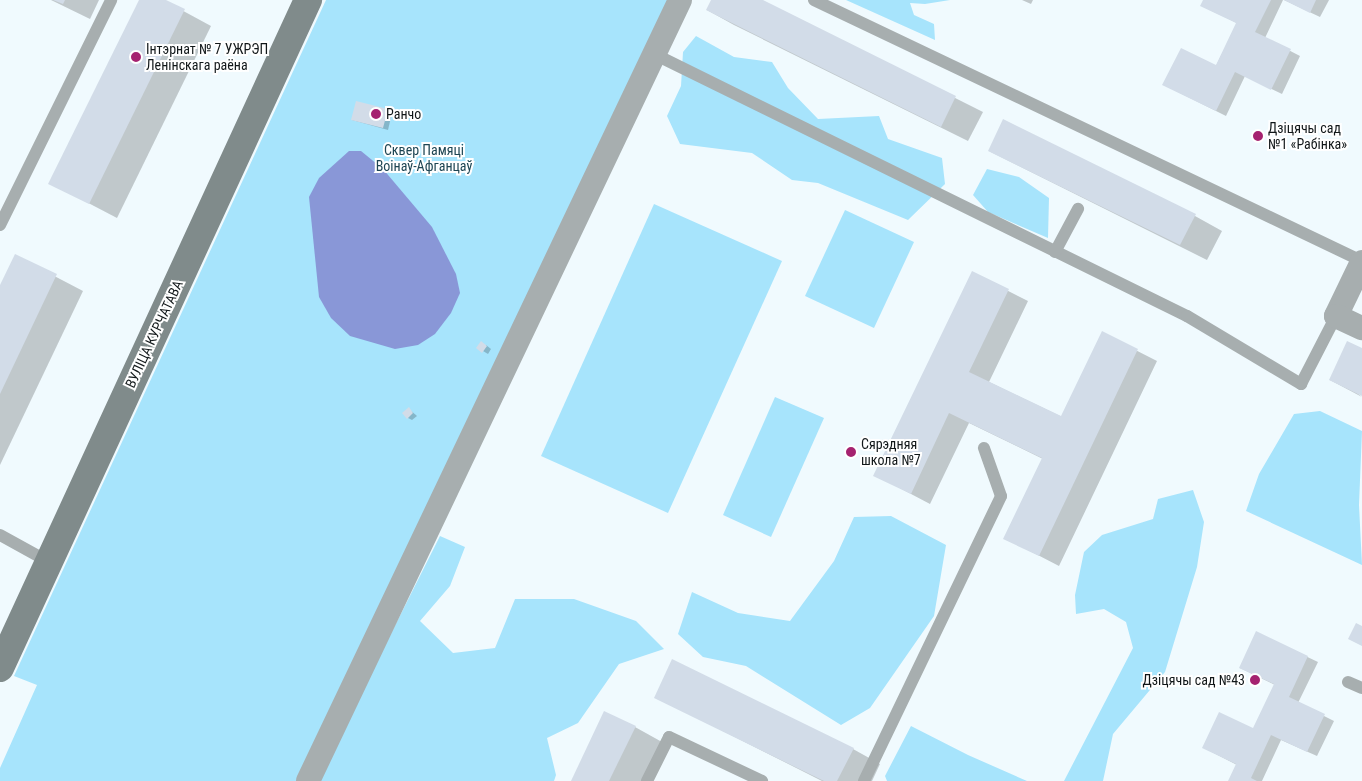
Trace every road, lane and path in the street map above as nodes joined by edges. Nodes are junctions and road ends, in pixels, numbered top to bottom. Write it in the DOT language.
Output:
graph roads {
  1 [pos="111,0"];
  2 [pos="308,0"];
  3 [pos="680,0"];
  4 [pos="814,0"];
  5 [pos="654,54"];
  6 [pos="1078,209"];
  7 [pos="0,225"];
  8 [pos="1055,252"];
  9 [pos="1362,261"];
  10 [pos="1336,316"];
  11 [pos="1362,328"];
  12 [pos="984,448"];
  13 [pos="0,536"];
  14 [pos="49,562"];
  15 [pos="0,668"];
  16 [pos="1348,682"];
  17 [pos="1362,688"];
  18 [pos="308,781"];
  19 [pos="647,781"];
  20 [pos="762,781"];
  21 [pos="864,781"];
  1 -- 7 [label="lane"];
  2 -- 14 [label="main road, ВУЛІЦА КУРЧАТАВА"];
  3 -- 5 [label="street"];
  4 -- 9 [label="lane"];
  5 -- 8 [label="lane"];
  5 -- 18 [label="street"];
  6 -- 8 [label="lane"];
  8 -- 10 [label="lane"];
  9 -- 10 [label="street"];
  10 -- 11 [label="street"];
  12 -- 21 [label="lane"];
  13 -- 14 [label="lane"];
  14 -- 15 [label="main road, ВУЛІЦА КУРЧАТАВА"];
  16 -- 17 [label="lane"];
  19 -- 20 [label="lane"];
}
